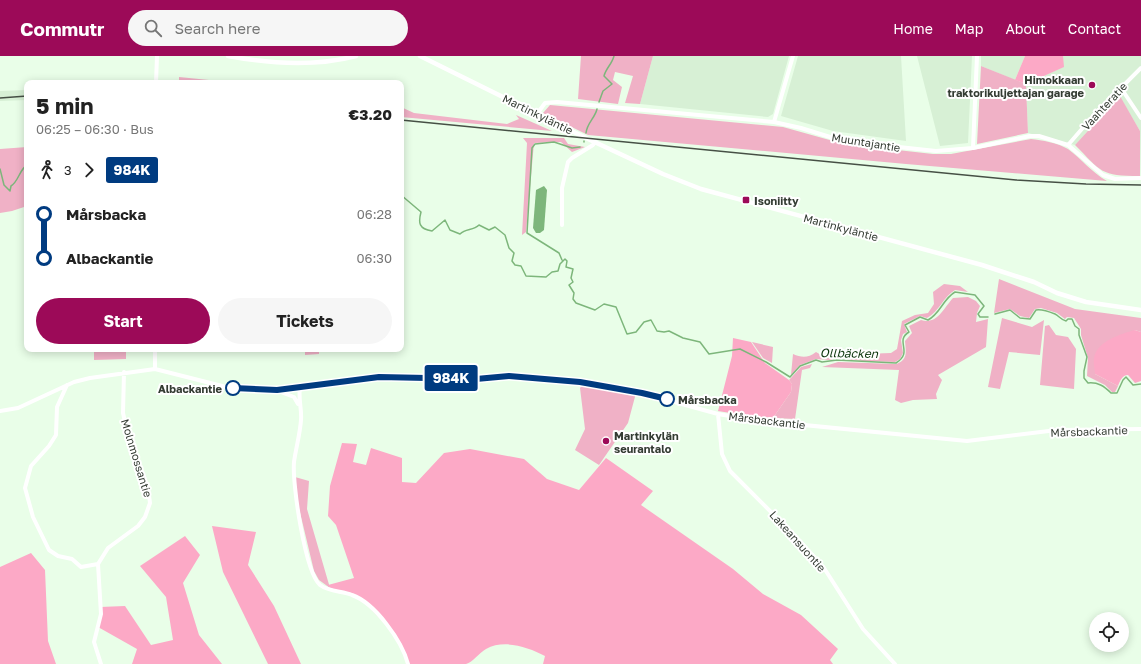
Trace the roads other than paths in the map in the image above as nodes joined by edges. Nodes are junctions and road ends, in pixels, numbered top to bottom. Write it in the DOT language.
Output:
graph roads {
  1 [pos="157,56"];
  2 [pos="228,56"];
  3 [pos="356,56"];
  4 [pos="420,56"];
  5 [pos="793,56"];
  6 [pos="976,56"];
  7 [pos="1141,68"];
  8 [pos="156,80"];
  9 [pos="1122,88"];
  10 [pos="537,114"];
  11 [pos="1141,118"];
  12 [pos="774,122"];
  13 [pos="594,142"];
  14 [pos="1068,145"];
  15 [pos="972,148"];
  16 [pos="1140,178"];
  17 [pos="562,225"];
  18 [pos="1141,310"];
  19 [pos="155,352"];
  20 [pos="155,369"];
  21 [pos="124,372"];
  22 [pos="67,385"];
  23 [pos="300,387"];
  24 [pos="277,390"];
  25 [pos="299,406"];
  26 [pos="0,411"];
  27 [pos="718,414"];
  28 [pos="1141,429"];
  29 [pos="98,564"];
  30 [pos="101,664"];
  31 [pos="408,664"];
  32 [pos="895,664"];
  1 -- 8 [label="street"];
  2 -- 3 [label="street"];
  4 -- 10 [label="street, Martinkyläntie"];
  5 -- 12 [label="street"];
  6 -- 15 [label="street"];
  7 -- 9 [label="street, Vaahteratie"];
  9 -- 11 [label="street"];
  9 -- 14 [label="street, Vaahteratie"];
  10 -- 12 [label="street, Muuntajantie"];
  10 -- 13 [label="street, Martinkyläntie"];
  12 -- 15 [label="street, Muuntajantie"];
  13 -- 17 [label="street"];
  13 -- 18 [label="street, Martinkyläntie"];
  14 -- 15 [label="street, Muuntajantie"];
  14 -- 16 [label="street, Muuntajantie"];
  19 -- 20 [label="street"];
  20 -- 21 [label="street"];
  20 -- 24 [label="street, Mårsbackantie"];
  21 -- 22 [label="street"];
  21 -- 29 [label="street, Molnmossantie"];
  22 -- 26 [label="street"];
  22 -- 29 [label="street"];
  23 -- 24 [label="street, Mårsbackantie"];
  23 -- 25 [label="street"];
  23 -- 27 [label="street, Mårsbackantie"];
  24 -- 25 [label="street"];
  25 -- 31 [label="street"];
  27 -- 28 [label="street, Mårsbackantie"];
  27 -- 32 [label="street, Lakeansuontie"];
  29 -- 30 [label="street"];
}
